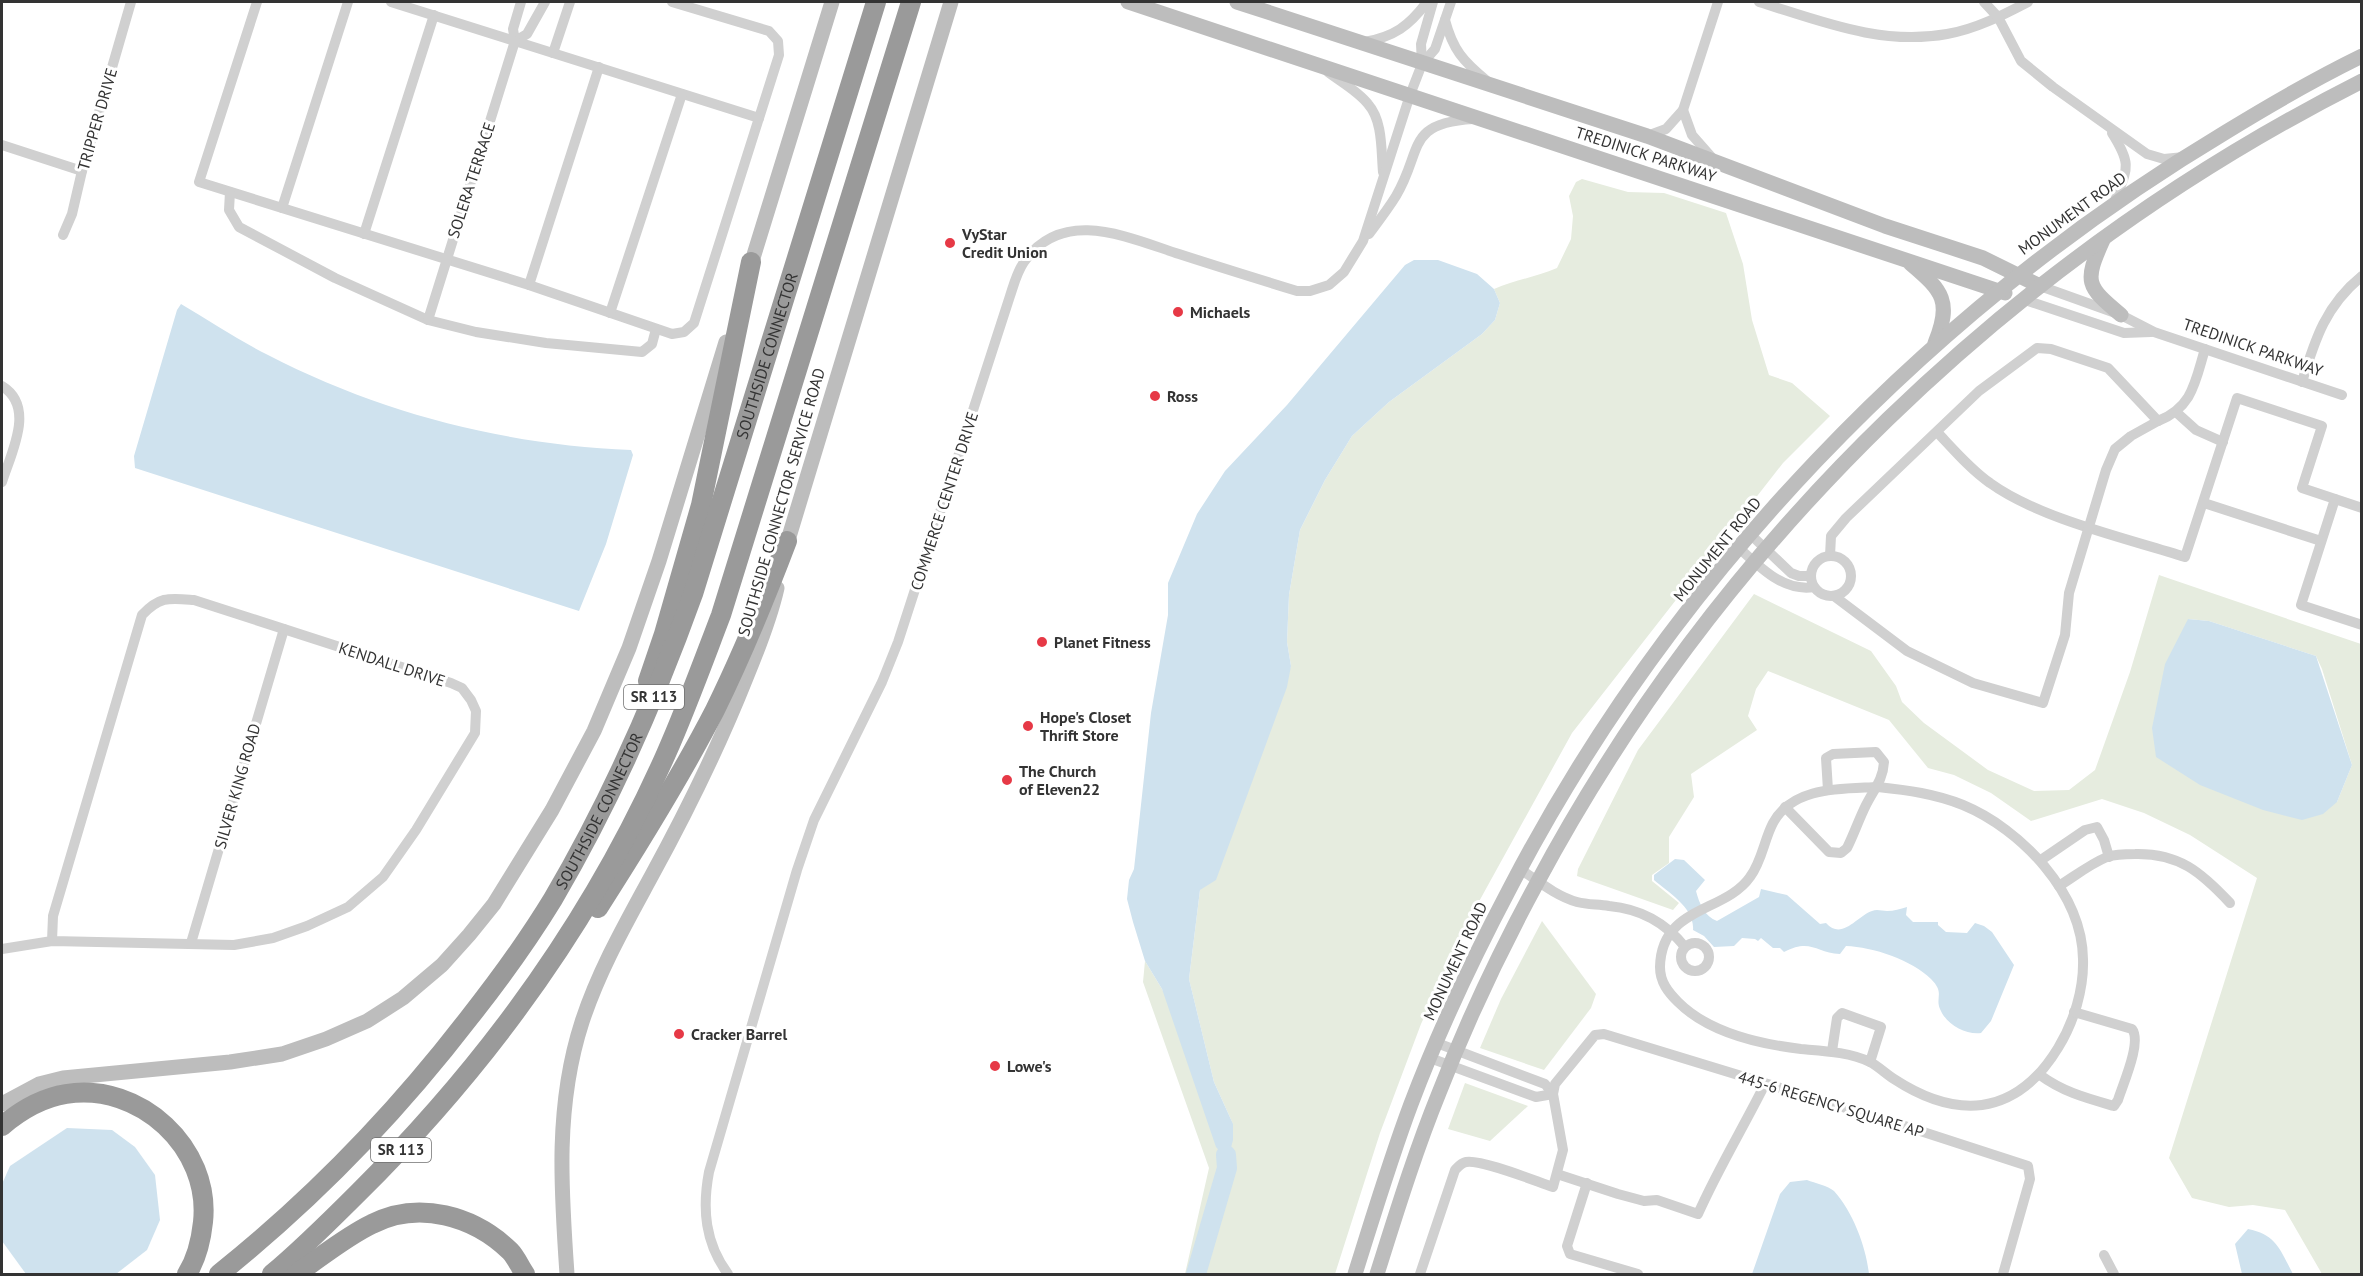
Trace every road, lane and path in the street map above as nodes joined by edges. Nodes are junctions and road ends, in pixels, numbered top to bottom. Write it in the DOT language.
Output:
graph roads {
  1 [pos="131,2"];
  2 [pos="256,2"];
  3 [pos="348,2"];
  4 [pos="391,2"];
  5 [pos="521,2"];
  6 [pos="541,2"];
  7 [pos="570,2"];
  8 [pos="672,2"];
  9 [pos="832,2"];
  10 [pos="876,2"];
  11 [pos="910,2"];
  12 [pos="951,2"];
  13 [pos="1128,2"];
  14 [pos="1236,2"];
  15 [pos="1427,2"];
  16 [pos="1433,2"];
  17 [pos="1451,2"];
  18 [pos="1718,2"];
  19 [pos="1759,2"];
  20 [pos="1984,2"];
  21 [pos="1995,2"];
  22 [pos="2028,2"];
  23 [pos="434,15"];
  24 [pos="1998,17"];
  25 [pos="1445,20"];
  26 [pos="515,41"];
  27 [pos="1359,43"];
  28 [pos="553,53"];
  29 [pos="2361,56"];
  30 [pos="1422,64"];
  31 [pos="1318,65"];
  32 [pos="598,68"];
  33 [pos="2361,81"];
  34 [pos="1492,86"];
  35 [pos="682,94"];
  36 [pos="1410,95"];
  37 [pos="1683,110"];
  38 [pos="759,118"];
  39 [pos="1480,118"];
  40 [pos="2107,125"];
  41 [pos="1647,136"];
  42 [pos="2,145"];
  43 [pos="2184,157"];
  44 [pos="1716,161"];
  45 [pos="82,171"];
  46 [pos="1384,178"];
  47 [pos="230,192"];
  48 [pos="2114,203"];
  49 [pos="282,208"];
  50 [pos="364,234"];
  51 [pos="63,235"];
  52 [pos="2104,238"];
  53 [pos="1363,242"];
  54 [pos="1905,259"];
  55 [pos="446,260"];
  56 [pos="751,262"];
  57 [pos="2018,275"];
  58 [pos="2361,276"];
  59 [pos="529,285"];
  60 [pos="2040,286"];
  61 [pos="2000,291"];
  62 [pos="2022,299"];
  63 [pos="610,313"];
  64 [pos="2121,315"];
  65 [pos="428,320"];
  66 [pos="656,329"];
  67 [pos="2154,332"];
  68 [pos="1934,346"];
  69 [pos="2205,349"];
  70 [pos="2302,382"];
  71 [pos="2,386"];
  72 [pos="2342,395"];
  73 [pos="2176,412"];
  74 [pos="2158,421"];
  75 [pos="1937,432"];
  76 [pos="2223,442"];
  77 [pos="2,482"];
  78 [pos="2335,499"];
  79 [pos="2204,503"];
  80 [pos="2361,508"];
  81 [pos="2089,527"];
  82 [pos="1750,534"];
  83 [pos="787,541"];
  84 [pos="2321,541"];
  85 [pos="1739,548"];
  86 [pos="1766,549"];
  87 [pos="1830,556"];
  88 [pos="1755,562"];
  89 [pos="1812,581"];
  90 [pos="1834,596"];
  91 [pos="2361,625"];
  92 [pos="284,629"];
  93 [pos="1878,786"];
  94 [pos="1828,790"];
  95 [pos="1785,807"];
  96 [pos="2109,857"];
  97 [pos="2041,860"];
  98 [pos="1520,869"];
  99 [pos="1538,881"];
  100 [pos="2059,885"];
  101 [pos="2230,903"];
  102 [pos="1672,931"];
  103 [pos="525,940"];
  104 [pos="52,941"];
  105 [pos="2,942"];
  106 [pos="191,943"];
  107 [pos="31,944"];
  108 [pos="1685,947"];
  109 [pos="2,949"];
  110 [pos="536,981"];
  111 [pos="2074,1012"];
  112 [pos="1437,1043"];
  113 [pos="1832,1052"];
  114 [pos="1430,1058"];
  115 [pos="1453,1059"];
  116 [pos="1870,1062"];
  117 [pos="1505,1070"];
  118 [pos="2040,1075"];
  119 [pos="1500,1084"];
  120 [pos="1765,1084"];
  121 [pos="1553,1094"];
  122 [pos="2,1104"];
  123 [pos="2,1126"];
  124 [pos="1557,1174"];
  125 [pos="1587,1184"];
  126 [pos="2104,1255"];
  127 [pos="188,1275"];
  128 [pos="219,1275"];
  129 [pos="272,1275"];
  130 [pos="296,1275"];
  131 [pos="525,1275"];
  132 [pos="567,1275"];
  133 [pos="728,1275"];
  134 [pos="1355,1275"];
  135 [pos="1377,1275"];
  136 [pos="1420,1275"];
  137 [pos="1638,1275"];
  138 [pos="2003,1275"];
  139 [pos="2114,1275"];
  1 -- 45 [label="street, TRIPPER DRIVE"];
  2 -- 47 [label="street"];
  3 -- 49 [label="street"];
  4 -- 23 [label="street"];
  5 -- 26 [label="street, SOLERA TERRACE"];
  6 -- 26 [label="street, SOLERA TERRACE"];
  7 -- 28 [label="street"];
  8 -- 38 [label="street"];
  9 -- 56 [label="street"];
  10 -- 103 [label="highway, SOUTHSIDE CONNECTOR / SR 113"];
  11 -- 110 [label="highway, SOUTHSIDE CONNECTOR / SR 113"];
  12 -- 83 [label="street, SOUTHSIDE CONNECTOR SERVICE ROAD"];
  13 -- 31 [label="street, TREDINICK PARKWAY"];
  14 -- 27 [label="street, TREDINICK PARKWAY"];
  15 -- 27 [label="street"];
  16 -- 30 [label="street, COMMERCE CENTER DRIVE"];
  17 -- 25 [label="street, COMMERCE CENTER DRIVE"];
  18 -- 37 [label="street"];
  19 -- 24 [label="street"];
  20 -- 24 [label="street"];
  21 -- 24 [label="street"];
  22 -- 24 [label="street"];
  23 -- 26 [label="street"];
  23 -- 50 [label="street"];
  24 -- 40 [label="street"];
  25 -- 30 [label="street, COMMERCE CENTER DRIVE"];
  25 -- 34 [label="street"];
  26 -- 28 [label="street"];
  26 -- 55 [label="street, SOLERA TERRACE"];
  27 -- 30 [label="street, TREDINICK PARKWAY"];
  28 -- 32 [label="street"];
  29 -- 43 [label="street, MONUMENT ROAD"];
  30 -- 34 [label="street, TREDINICK PARKWAY"];
  30 -- 36 [label="street, COMMERCE CENTER DRIVE"];
  31 -- 36 [label="street, TREDINICK PARKWAY"];
  31 -- 46 [label="street"];
  32 -- 35 [label="street"];
  32 -- 59 [label="street"];
  33 -- 52 [label="street"];
  34 -- 41 [label="street, TREDINICK PARKWAY"];
  35 -- 38 [label="street"];
  35 -- 63 [label="street"];
  36 -- 39 [label="street, TREDINICK PARKWAY"];
  36 -- 46 [label="street, COMMERCE CENTER DRIVE"];
  37 -- 41 [label="street"];
  37 -- 44 [label="street"];
  38 -- 66 [label="street"];
  39 -- 53 [label="street"];
  39 -- 54 [label="street, TREDINICK PARKWAY"];
  40 -- 43 [label="street"];
  40 -- 48 [label="street"];
  41 -- 44 [label="street, TREDINICK PARKWAY"];
  42 -- 45 [label="street"];
  43 -- 48 [label="street, MONUMENT ROAD"];
  44 -- 57 [label="street, TREDINICK PARKWAY"];
  45 -- 51 [label="street, TRIPPER DRIVE"];
  46 -- 53 [label="street, COMMERCE CENTER DRIVE"];
  47 -- 49 [label="street"];
  47 -- 65 [label="street"];
  48 -- 57 [label="street, MONUMENT ROAD"];
  49 -- 50 [label="street"];
  50 -- 55 [label="street"];
  52 -- 60 [label="street"];
  52 -- 64 [label="street"];
  53 -- 133 [label="street, COMMERCE CENTER DRIVE"];
  54 -- 61 [label="street, TREDINICK PARKWAY"];
  54 -- 68 [label="street"];
  55 -- 59 [label="street"];
  55 -- 65 [label="street, SOLERA TERRACE"];
  56 -- 103 [label="highway"];
  56 -- 122 [label="street"];
  57 -- 60 [label="street, TREDINICK PARKWAY"];
  57 -- 61 [label="street, MONUMENT ROAD"];
  58 -- 70 [label="street"];
  59 -- 63 [label="street"];
  60 -- 62 [label="street"];
  60 -- 64 [label="street, TREDINICK PARKWAY"];
  61 -- 62 [label="street, TREDINICK PARKWAY"];
  61 -- 68 [label="street, MONUMENT ROAD"];
  62 -- 67 [label="street, TREDINICK PARKWAY"];
  62 -- 86 [label="street"];
  63 -- 66 [label="street"];
  64 -- 67 [label="street, TREDINICK PARKWAY"];
  65 -- 66 [label="street"];
  67 -- 69 [label="street, TREDINICK PARKWAY"];
  68 -- 82 [label="street, MONUMENT ROAD"];
  69 -- 70 [label="street, TREDINICK PARKWAY"];
  69 -- 73 [label="street"];
  70 -- 72 [label="street, TREDINICK PARKWAY"];
  71 -- 77 [label="street"];
  73 -- 74 [label="street"];
  73 -- 76 [label="street"];
  74 -- 75 [label="street"];
  74 -- 81 [label="street"];
  75 -- 81 [label="street"];
  75 -- 87 [label="street"];
  76 -- 78 [label="street"];
  76 -- 79 [label="street"];
  78 -- 80 [label="street"];
  78 -- 84 [label="street"];
  79 -- 81 [label="street"];
  79 -- 84 [label="street"];
  81 -- 90 [label="street"];
  82 -- 85 [label="street, MONUMENT ROAD"];
  82 -- 86 [label="street"];
  83 -- 110 [label="highway"];
  83 -- 132 [label="street, SOUTHSIDE CONNECTOR SERVICE ROAD"];
  84 -- 91 [label="street"];
  85 -- 88 [label="street"];
  85 -- 98 [label="street, MONUMENT ROAD"];
  86 -- 88 [label="street"];
  86 -- 89 [label="street"];
  87 -- 89 [label="street"];
  87 -- 90 [label="street"];
  88 -- 89 [label="street"];
  88 -- 99 [label="street"];
  89 -- 90 [label="street"];
  92 -- 104 [label="street, KENDALL DRIVE"];
  92 -- 106 [label="street, SILVER KING ROAD"];
  92 -- 106 [label="street, KENDALL DRIVE"];
  93 -- 94 [label="street"];
  93 -- 94 [label="street"];
  93 -- 95 [label="street"];
  93 -- 97 [label="street"];
  94 -- 95 [label="street"];
  95 -- 102 [label="street"];
  96 -- 97 [label="street"];
  96 -- 100 [label="street"];
  96 -- 101 [label="street"];
  97 -- 100 [label="street"];
  98 -- 99 [label="street"];
  98 -- 112 [label="street, MONUMENT ROAD"];
  99 -- 102 [label="street"];
  99 -- 115 [label="street"];
  100 -- 111 [label="street"];
  102 -- 108 [label="street"];
  102 -- 113 [label="street"];
  103 -- 128 [label="highway, SOUTHSIDE CONNECTOR / SR 113"];
  104 -- 106 [label="street, KENDALL DRIVE"];
  104 -- 107 [label="street, KENDALL DRIVE"];
  105 -- 107 [label="street, KENDALL DRIVE"];
  107 -- 109 [label="street, KENDALL DRIVE"];
  110 -- 129 [label="highway, SOUTHSIDE CONNECTOR / SR 113"];
  111 -- 118 [label="street"];
  111 -- 118 [label="street"];
  112 -- 114 [label="street, MONUMENT ROAD"];
  112 -- 115 [label="street"];
  113 -- 116 [label="street"];
  113 -- 116 [label="street"];
  114 -- 115 [label="street"];
  114 -- 134 [label="street, MONUMENT ROAD"];
  115 -- 117 [label="street"];
  115 -- 119 [label="street"];
  115 -- 135 [label="street"];
  116 -- 118 [label="street"];
  117 -- 119 [label="street"];
  117 -- 121 [label="street"];
  119 -- 121 [label="street"];
  120 -- 121 [label="street, 445-6 REGENCY SQUARE AP"];
  120 -- 125 [label="street"];
  120 -- 138 [label="street, 445-6 REGENCY SQUARE AP"];
  121 -- 124 [label="street"];
  123 -- 127 [label="highway"];
  124 -- 125 [label="street"];
  124 -- 136 [label="street"];
  125 -- 137 [label="street"];
  126 -- 139 [label="street"];
  130 -- 131 [label="highway"];
}
